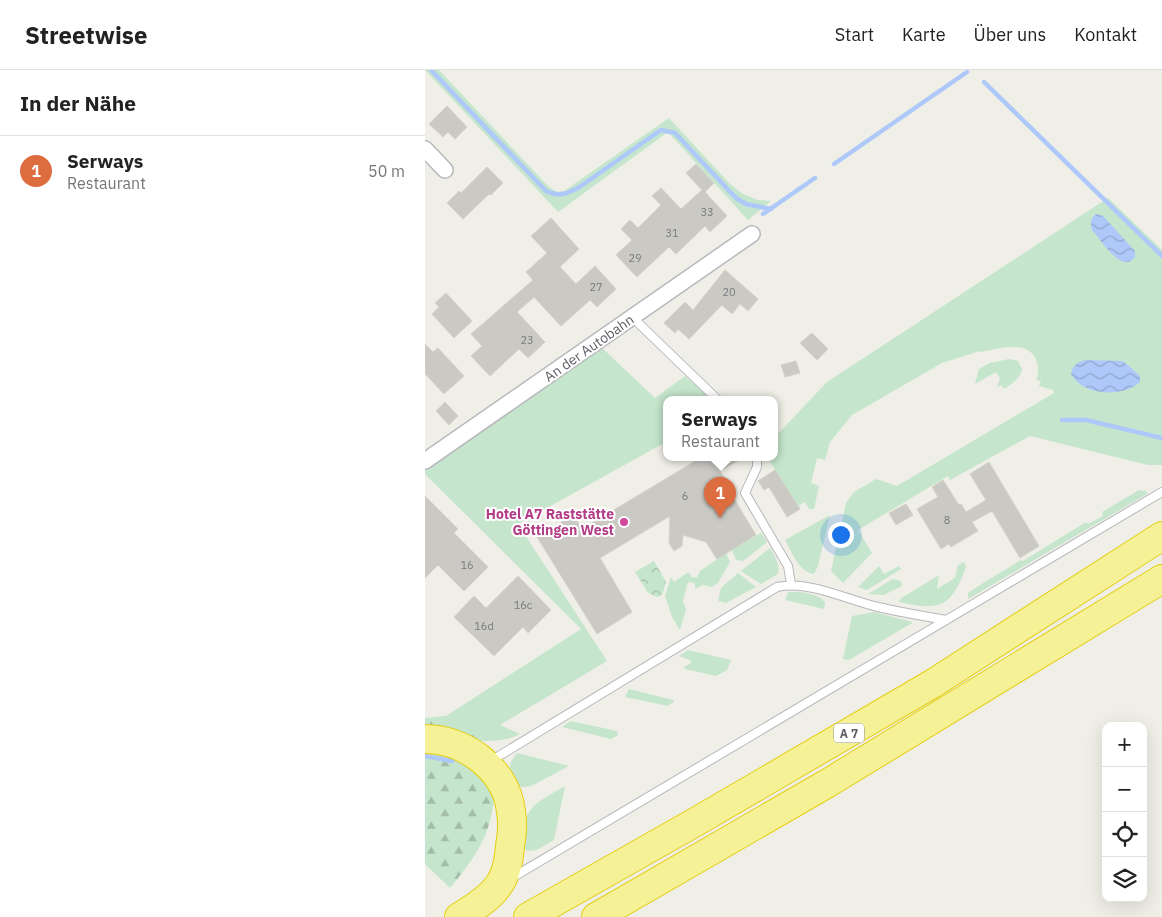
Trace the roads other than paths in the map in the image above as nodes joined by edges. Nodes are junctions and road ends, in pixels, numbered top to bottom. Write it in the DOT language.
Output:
graph roads {
  1 [pos="425,149"];
  2 [pos="445,170"];
  3 [pos="752,234"];
  4 [pos="633,317"];
  5 [pos="714,396"];
  6 [pos="425,461"];
  7 [pos="757,461"];
  8 [pos="1162,492"];
  9 [pos="1162,536"];
  10 [pos="1162,579"];
  11 [pos="791,584"];
  12 [pos="946,620"];
  13 [pos="425,739"];
  14 [pos="486,763"];
  15 [pos="498,886"];
  16 [pos="459,917"];
  17 [pos="528,917"];
  18 [pos="596,917"];
  1 -- 2 [label="street"];
  3 -- 4 [label="street, An der Autobahn"];
  4 -- 5 [label="lane"];
  4 -- 6 [label="street, An der Autobahn"];
  7 -- 11 [label="lane"];
  8 -- 12 [label="lane"];
  9 -- 17 [label="highway, A 7"];
  10 -- 18 [label="highway, A 7"];
  11 -- 12 [label="lane"];
  11 -- 14 [label="lane"];
  12 -- 15 [label="lane"];
  13 -- 14 [label="highway"];
  14 -- 15 [label="highway"];
  15 -- 16 [label="highway"];
}
